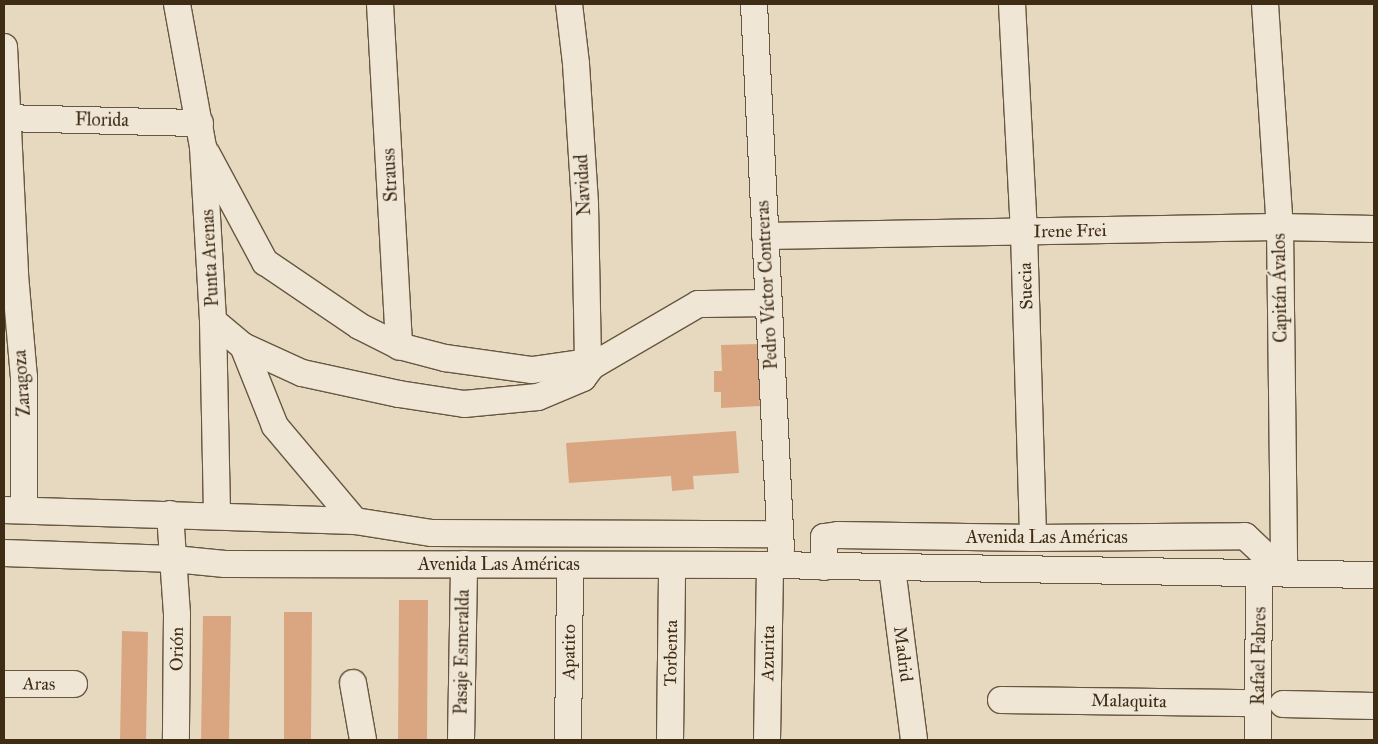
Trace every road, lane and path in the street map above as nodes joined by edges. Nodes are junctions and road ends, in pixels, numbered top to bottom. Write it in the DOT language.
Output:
graph roads {
  1 [pos="177,4"];
  2 [pos="380,4"];
  3 [pos="569,4"];
  4 [pos="754,4"];
  5 [pos="1012,4"];
  6 [pos="1265,4"];
  7 [pos="4,47"];
  8 [pos="5,118"];
  9 [pos="202,135"];
  10 [pos="1280,227"];
  11 [pos="1374,229"];
  12 [pos="1024,232"];
  13 [pos="765,236"];
  14 [pos="768,303"];
  15 [pos="213,321"];
  16 [pos="243,346"];
  17 [pos="399,346"];
  18 [pos="592,366"];
  19 [pos="14,510"];
  20 [pos="170,514"];
  21 [pos="217,515"];
  22 [pos="355,521"];
  23 [pos="780,534"];
  24 [pos="1033,538"];
  25 [pos="4,553"];
  26 [pos="174,559"];
  27 [pos="464,564"];
  28 [pos="570,565"];
  29 [pos="672,565"];
  30 [pos="775,565"];
  31 [pos="824,567"];
  32 [pos="892,568"];
  33 [pos="1271,573"];
  34 [pos="1374,575"];
  35 [pos="353,683"];
  36 [pos="4,684"];
  37 [pos="74,684"];
  38 [pos="1001,700"];
  39 [pos="1271,703"];
  40 [pos="1374,706"];
  41 [pos="176,740"];
  42 [pos="363,740"];
  43 [pos="461,740"];
  44 [pos="568,740"];
  45 [pos="670,740"];
  46 [pos="767,740"];
  47 [pos="914,740"];
  48 [pos="1258,740"];
  1 -- 9 [label="street, Punta Arenas"];
  2 -- 17 [label="street, Strauss"];
  3 -- 18 [label="street, Navidad"];
  4 -- 13 [label="street, Pedro Víctor Contreras"];
  5 -- 12 [label="street, Suecia"];
  6 -- 10 [label="street, Capitán Ávalos"];
  7 -- 8 [label="street, Zaragoza"];
  8 -- 9 [label="street, Florida"];
  8 -- 19 [label="street, Zaragoza"];
  9 -- 15 [label="street, Punta Arenas"];
  9 -- 17 [label="street"];
  10 -- 11 [label="street, Irene Frei"];
  10 -- 12 [label="street, Irene Frei"];
  10 -- 33 [label="street, Capitán Ávalos"];
  12 -- 13 [label="street, Irene Frei"];
  12 -- 24 [label="street, Suecia"];
  13 -- 14 [label="street, Pedro Víctor Contreras"];
  14 -- 18 [label="street"];
  14 -- 23 [label="street, Pedro Víctor Contreras"];
  15 -- 16 [label="street"];
  15 -- 21 [label="street, Punta Arenas"];
  16 -- 18 [label="street"];
  16 -- 22 [label="street"];
  17 -- 18 [label="street"];
  19 -- 20 [label="street, Avenida Las Américas"];
  20 -- 21 [label="street, Avenida Las Américas"];
  20 -- 26 [label="street"];
  21 -- 22 [label="street, Avenida Las Américas"];
  22 -- 23 [label="street, Avenida Las Américas"];
  23 -- 30 [label="street, Pedro Víctor Contreras"];
  24 -- 31 [label="street, Avenida Las Américas"];
  24 -- 33 [label="street, Avenida Las Américas"];
  25 -- 26 [label="street, Avenida Las Américas"];
  26 -- 27 [label="street, Avenida Las Américas"];
  26 -- 41 [label="street, Orión"];
  27 -- 28 [label="street, Avenida Las Américas"];
  27 -- 43 [label="street, Pasaje Esmeralda"];
  28 -- 29 [label="street, Avenida Las Américas"];
  28 -- 44 [label="street, Apatito"];
  29 -- 30 [label="street, Avenida Las Américas"];
  29 -- 45 [label="street, Torbenta"];
  30 -- 31 [label="street, Avenida Las Américas"];
  30 -- 46 [label="street, Azurita"];
  31 -- 32 [label="street, Avenida Las Américas"];
  32 -- 33 [label="street, Avenida Las Américas"];
  32 -- 47 [label="street, Madrid"];
  33 -- 34 [label="street, Avenida Las Américas"];
  33 -- 39 [label="street, Rafael Fabres"];
  35 -- 42 [label="street"];
  36 -- 37 [label="street, Aras"];
  38 -- 39 [label="street, Malaquita"];
  39 -- 40 [label="street, Malaquita"];
  39 -- 48 [label="street, Rafael Fabres"];
}
